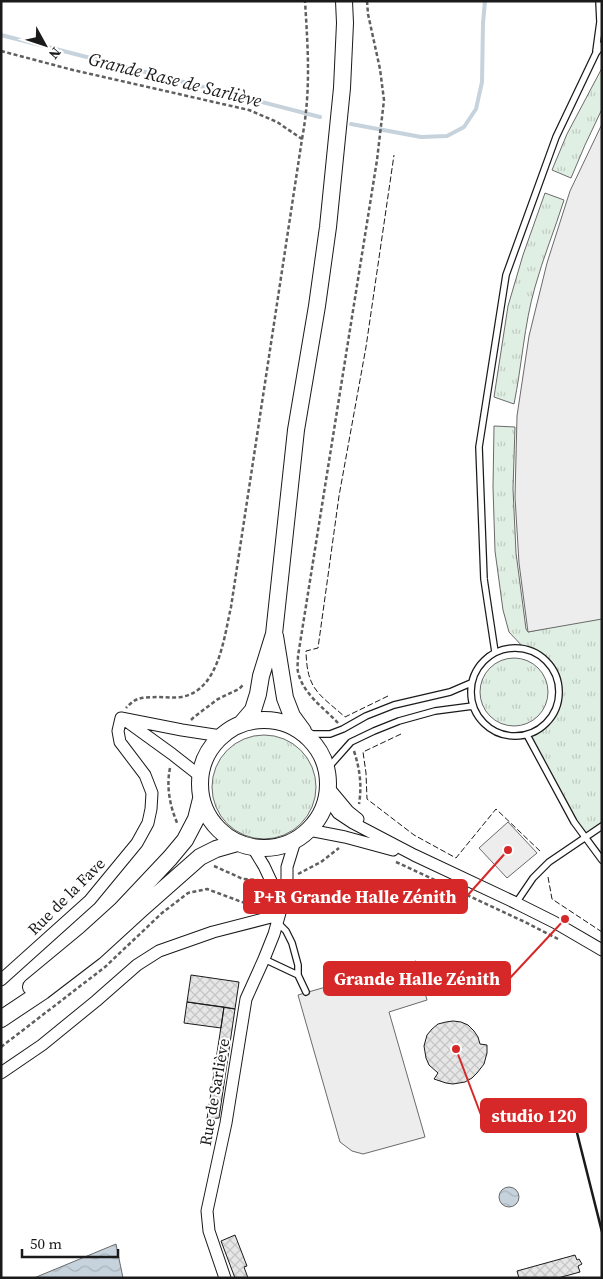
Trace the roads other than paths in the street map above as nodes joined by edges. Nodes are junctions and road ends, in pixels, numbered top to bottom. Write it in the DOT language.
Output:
graph roads {
  1 [pos="344,1"];
  2 [pos="599,1"];
  3 [pos="602,45"];
  4 [pos="596,53"];
  5 [pos="274,634"];
  6 [pos="495,652"];
  7 [pos="471,683"];
  8 [pos="473,706"];
  9 [pos="121,718"];
  10 [pos="241,724"];
  11 [pos="306,734"];
  12 [pos="527,735"];
  13 [pos="221,736"];
  14 [pos="327,769"];
  15 [pos="200,776"];
  16 [pos="328,792"];
  17 [pos="201,799"];
  18 [pos="602,826"];
  19 [pos="309,830"];
  20 [pos="585,838"];
  21 [pos="233,841"];
  22 [pos="295,841"];
  23 [pos="253,848"];
  24 [pos="414,855"];
  25 [pos="602,860"];
  26 [pos="516,903"];
  27 [pos="278,918"];
  28 [pos="602,950"];
  29 [pos="264,959"];
  30 [pos="298,975"];
  31 [pos="59,979"];
  32 [pos="1,980"];
  33 [pos="306,992"];
  34 [pos="1,1011"];
  35 [pos="1,1019"];
  36 [pos="1,1073"];
  37 [pos="225,1278"];
  1 -- 5 [label="main road"];
  2 -- 4 [label="lane"];
  3 -- 4 [label="lane"];
  4 -- 6 [label="lane"];
  5 -- 10 [label="main road"];
  5 -- 11 [label="main road"];
  6 -- 7 [label="lane"];
  6 -- 12 [label="lane"];
  7 -- 8 [label="lane"];
  7 -- 11 [label="lane"];
  8 -- 12 [label="lane"];
  8 -- 14 [label="lane"];
  9 -- 13 [label="street"];
  9 -- 15 [label="street"];
  9 -- 32 [label="street, Rue de la Fave"];
  10 -- 11 [label="main road"];
  10 -- 13 [label="main road"];
  11 -- 14 [label="main road"];
  12 -- 20 [label="lane"];
  13 -- 15 [label="main road"];
  14 -- 16 [label="main road"];
  15 -- 17 [label="main road"];
  16 -- 19 [label="main road"];
  16 -- 24 [label="street"];
  16 -- 24 [label="street"];
  17 -- 21 [label="main road"];
  17 -- 34 [label="main road"];
  18 -- 20 [label="lane"];
  19 -- 22 [label="main road"];
  19 -- 24 [label="street"];
  20 -- 25 [label="lane"];
  20 -- 26 [label="lane"];
  21 -- 23 [label="main road"];
  21 -- 31 [label="main road"];
  21 -- 31 [label="main road"];
  22 -- 23 [label="main road"];
  22 -- 27 [label="street, Rue de Sarliève"];
  23 -- 27 [label="street"];
  24 -- 26 [label="street"];
  26 -- 28 [label="street"];
  27 -- 29 [label="street, Rue de Sarliève"];
  27 -- 30 [label="lane"];
  27 -- 36 [label="street"];
  29 -- 30 [label="lane"];
  29 -- 37 [label="street, Rue de Sarliève"];
  30 -- 33 [label="lane"];
  31 -- 35 [label="main road"];
}
